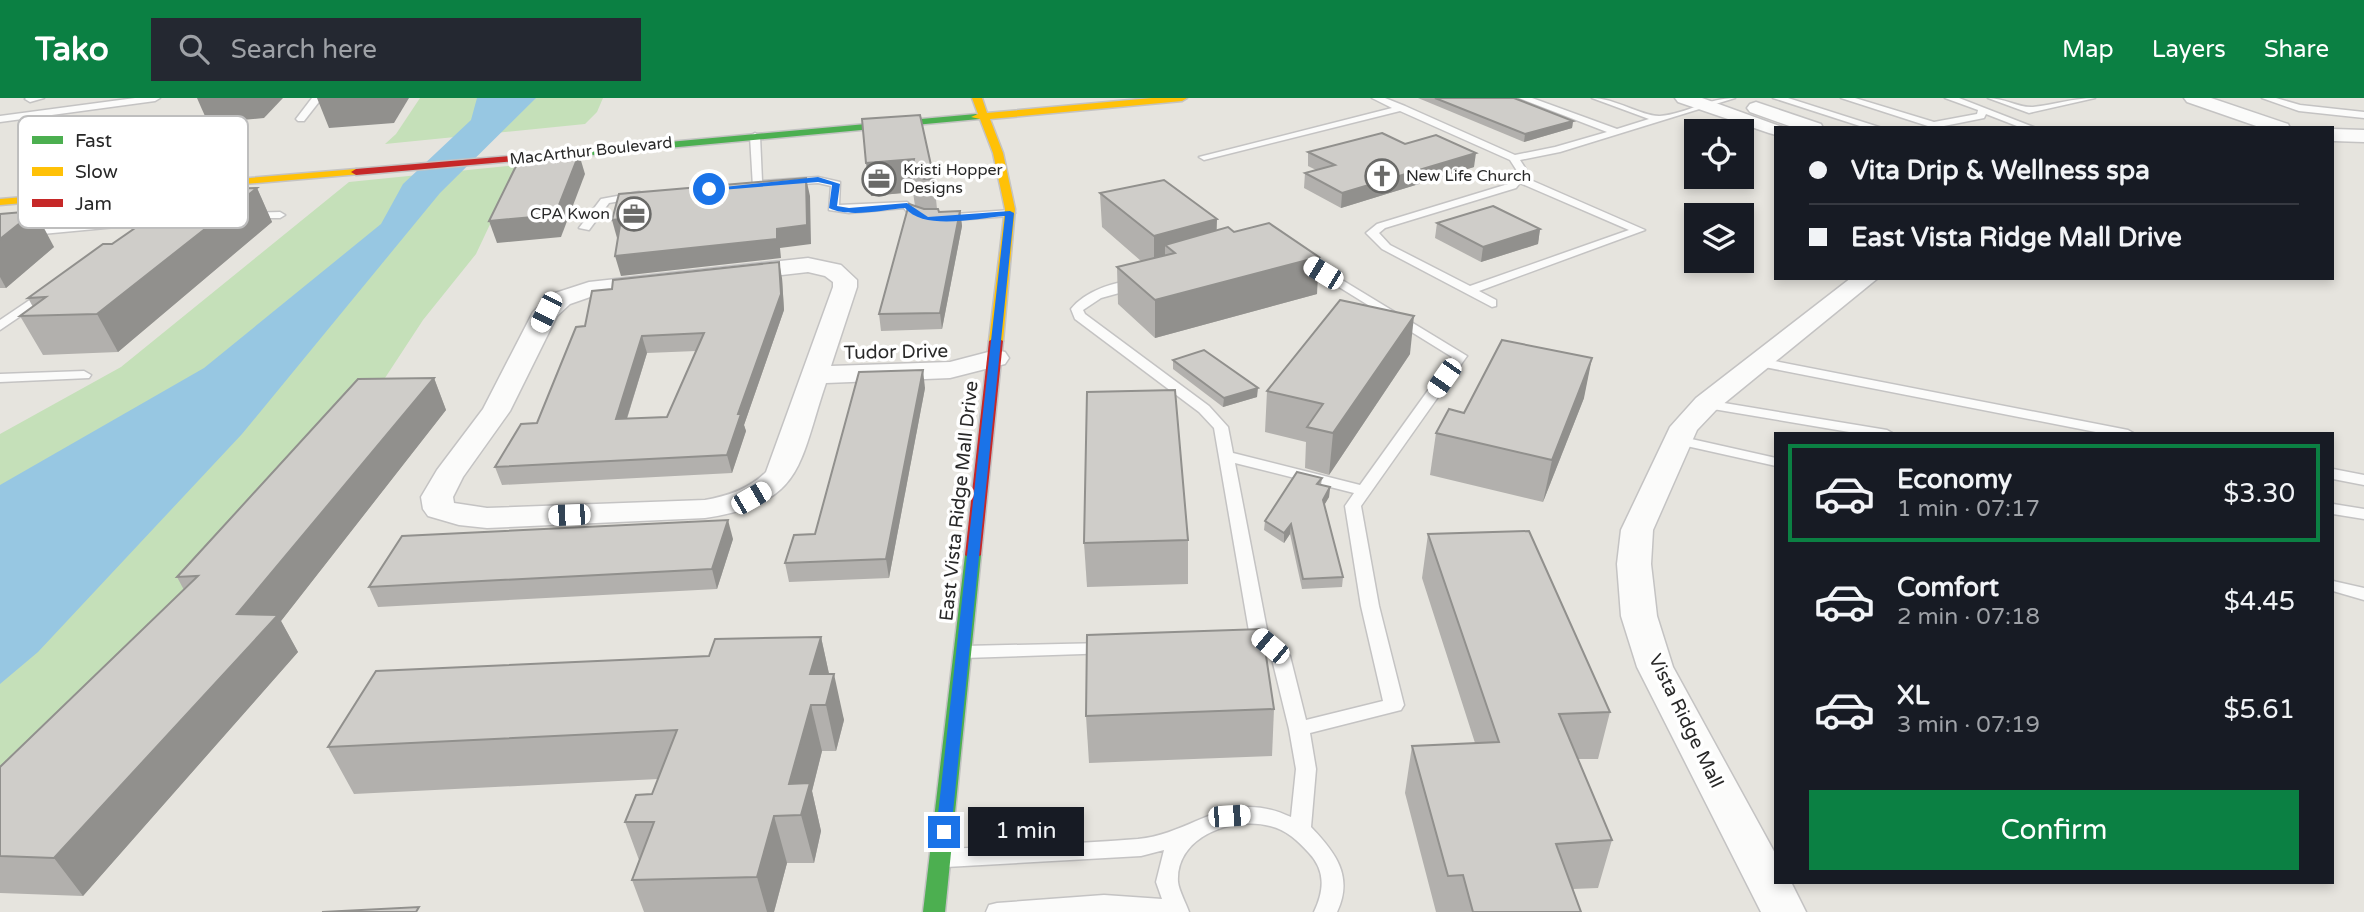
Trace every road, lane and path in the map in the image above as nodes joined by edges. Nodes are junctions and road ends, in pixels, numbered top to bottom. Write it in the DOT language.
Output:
graph roads {
  1 [pos="146,98"];
  2 [pos="155,98"];
  3 [pos="317,98"];
  4 [pos="1017,98"];
  5 [pos="1182,98"];
  6 [pos="1377,98"];
  7 [pos="1524,98"];
  8 [pos="1597,98"];
  9 [pos="1684,98"];
  10 [pos="1727,98"];
  11 [pos="1778,98"];
  12 [pos="1846,98"];
  13 [pos="1950,98"];
  14 [pos="1993,98"];
  15 [pos="2090,98"];
  16 [pos="2193,98"];
  17 [pos="2217,98"];
  18 [pos="2272,98"];
  19 [pos="977,99"];
  20 [pos="923,105"];
  21 [pos="1703,105"];
  22 [pos="1402,108"];
  23 [pos="1983,109"];
  24 [pos="2364,115"];
  25 [pos="18,116"];
  26 [pos="21,116"];
  27 [pos="985,117"];
  28 [pos="0,119"];
  29 [pos="1657,119"];
  30 [pos="301,120"];
  31 [pos="1808,126"];
  32 [pos="1870,126"];
  33 [pos="2026,126"];
  34 [pos="2275,126"];
  35 [pos="2299,126"];
  36 [pos="1774,128"];
  37 [pos="1616,132"];
  38 [pos="2334,135"];
  39 [pos="755,136"];
  40 [pos="2364,136"];
  41 [pos="1204,157"];
  42 [pos="1514,158"];
  43 [pos="1519,179"];
  44 [pos="248,181"];
  45 [pos="757,185"];
  46 [pos="744,186"];
  47 [pos="652,194"];
  48 [pos="18,200"];
  49 [pos="0,202"];
  50 [pos="1010,213"];
  51 [pos="280,215"];
  52 [pos="248,217"];
  53 [pos="67,228"];
  54 [pos="136,228"];
  55 [pos="584,228"];
  56 [pos="0,234"];
  57 [pos="124,236"];
  58 [pos="1289,252"];
  59 [pos="1149,280"];
  60 [pos="1863,280"];
  61 [pos="62,282"];
  62 [pos="1468,291"];
  63 [pos="1492,303"];
  64 [pos="17,314"];
  65 [pos="0,315"];
  66 [pos="0,326"];
  67 [pos="996,358"];
  68 [pos="1759,362"];
  69 [pos="818,364"];
  70 [pos="84,375"];
  71 [pos="0,378"];
  72 [pos="1706,404"];
  73 [pos="1875,432"];
  74 [pos="2117,432"];
  75 [pos="1678,440"];
  76 [pos="1227,456"];
  77 [pos="1774,462"];
  78 [pos="2334,474"];
  79 [pos="2364,480"];
  80 [pos="1364,491"];
  81 [pos="2334,509"];
  82 [pos="2364,514"];
  83 [pos="2334,586"];
  84 [pos="2364,594"];
  85 [pos="1125,648"];
  86 [pos="963,652"];
  87 [pos="1299,729"];
  88 [pos="1300,828"];
  89 [pos="1187,836"];
  90 [pos="941,858"];
  91 [pos="1177,911"];
  92 [pos="934,912"];
  93 [pos="997,912"];
  94 [pos="1325,912"];
  95 [pos="1784,912"];
  1 -- 2 [label="lane"];
  1 -- 26 [label="lane"];
  3 -- 30 [label="lane"];
  4 -- 19 [label="main road"];
  5 -- 27 [label="main road, MacArthur Boulevard"];
  6 -- 22 [label="lane"];
  7 -- 37 [label="lane"];
  8 -- 29 [label="lane"];
  9 -- 21 [label="street"];
  10 -- 21 [label="lane"];
  10 -- 31 [label="street"];
  11 -- 32 [label="lane"];
  12 -- 23 [label="lane"];
  13 -- 23 [label="lane"];
  14 -- 15 [label="lane"];
  16 -- 34 [label="street"];
  17 -- 35 [label="street"];
  18 -- 24 [label="lane"];
  19 -- 20 [label="main road"];
  19 -- 27 [label="main road, East Vista Ridge Mall Drive"];
  21 -- 29 [label="lane"];
  21 -- 36 [label="street"];
  22 -- 41 [label="lane"];
  22 -- 42 [label="lane"];
  23 -- 33 [label="lane"];
  25 -- 28 [label="lane"];
  27 -- 39 [label="main road, MacArthur Boulevard"];
  27 -- 50 [label="main road, East Vista Ridge Mall Drive"];
  29 -- 37 [label="lane"];
  37 -- 42 [label="lane"];
  38 -- 40 [label="street"];
  39 -- 44 [label="main road, MacArthur Boulevard"];
  39 -- 45 [label="lane"];
  42 -- 43 [label="lane"];
  43 -- 62 [label="lane"];
  43 -- 62 [label="lane"];
  45 -- 46 [label="lane"];
  45 -- 50 [label="lane"];
  47 -- 55 [label="lane"];
  48 -- 49 [label="main road, MacArthur Boulevard"];
  50 -- 67 [label="main road, East Vista Ridge Mall Drive"];
  51 -- 52 [label="lane"];
  53 -- 56 [label="lane"];
  54 -- 57 [label="lane"];
  58 -- 80 [label="lane"];
  59 -- 76 [label="lane"];
  60 -- 68 [label="street, Vista Ridge Mall"];
  61 -- 64 [label="lane"];
  62 -- 63 [label="lane"];
  64 -- 65 [label="lane"];
  64 -- 66 [label="lane"];
  67 -- 69 [label="street, Tudor Drive"];
  67 -- 86 [label="main road, East Vista Ridge Mall Drive"];
  68 -- 72 [label="street, Vista Ridge Mall"];
  68 -- 74 [label="lane"];
  69 -- 69 [label="street"];
  70 -- 71 [label="lane"];
  72 -- 73 [label="lane"];
  72 -- 75 [label="street, Vista Ridge Mall"];
  75 -- 77 [label="lane"];
  75 -- 95 [label="street, Vista Ridge Mall"];
  76 -- 80 [label="lane"];
  76 -- 87 [label="lane"];
  78 -- 79 [label="lane"];
  80 -- 87 [label="lane"];
  81 -- 82 [label="lane"];
  83 -- 84 [label="lane"];
  85 -- 86 [label="lane"];
  86 -- 90 [label="main road, East Vista Ridge Mall Drive"];
  87 -- 88 [label="lane"];
  88 -- 89 [label="lane"];
  88 -- 94 [label="lane"];
  89 -- 90 [label="lane"];
  89 -- 91 [label="lane"];
  90 -- 92 [label="main road, East Vista Ridge Mall Drive"];
  91 -- 93 [label="lane"];
}
